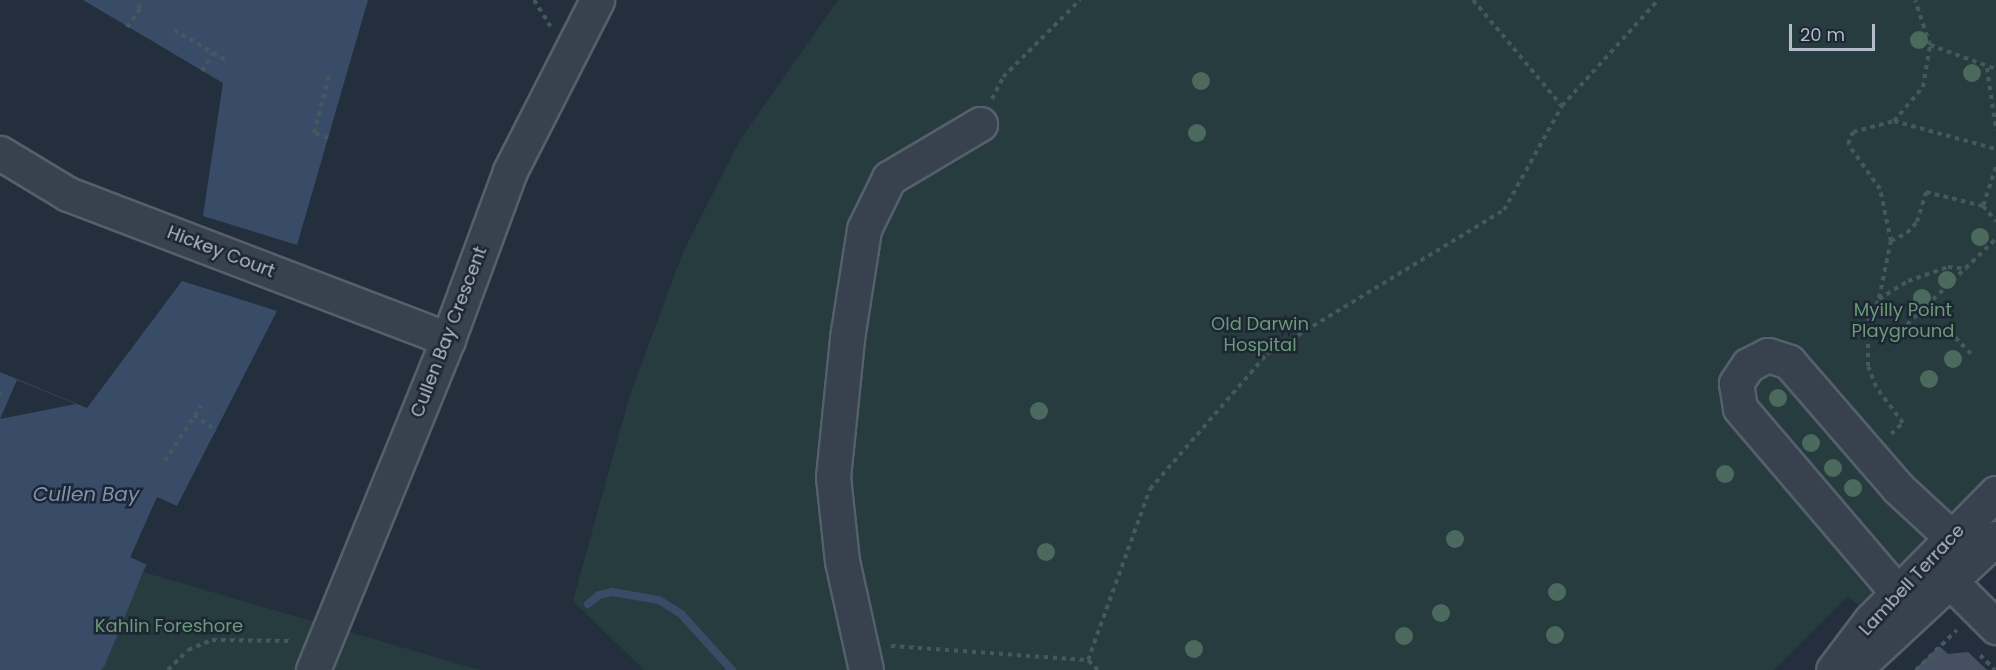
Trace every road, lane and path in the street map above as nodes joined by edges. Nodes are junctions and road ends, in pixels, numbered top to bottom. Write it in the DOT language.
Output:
graph roads {
  1 [pos="137,0"];
  2 [pos="597,0"];
  3 [pos="1080,0"];
  4 [pos="1473,0"];
  5 [pos="1658,0"];
  6 [pos="1915,0"];
  7 [pos="127,27"];
  8 [pos="174,30"];
  9 [pos="1930,45"];
  10 [pos="213,53"];
  11 [pos="227,61"];
  12 [pos="1988,68"];
  13 [pos="1996,69"];
  14 [pos="202,71"];
  15 [pos="329,76"];
  16 [pos="1562,106"];
  17 [pos="1894,122"];
  18 [pos="980,124"];
  19 [pos="1996,130"];
  20 [pos="328,138"];
  21 [pos="1996,149"];
  22 [pos="0,153"];
  23 [pos="1996,167"];
  24 [pos="1983,206"];
  25 [pos="1996,221"];
  26 [pos="1996,239"];
  27 [pos="1890,241"];
  28 [pos="1967,269"];
  29 [pos="1879,299"];
  30 [pos="1949,331"];
  31 [pos="1894,337"];
  32 [pos="448,339"];
  33 [pos="1974,357"];
  34 [pos="201,406"];
  35 [pos="194,416"];
  36 [pos="216,431"];
  37 [pos="1883,442"];
  38 [pos="165,461"];
  39 [pos="1996,494"];
  40 [pos="1996,538"];
  41 [pos="1943,560"];
  42 [pos="1897,592"];
  43 [pos="1960,627"];
  44 [pos="1996,627"];
  45 [pos="297,633"];
  46 [pos="861,657"];
  47 [pos="1088,660"];
  48 [pos="168,670"];
  49 [pos="313,670"];
  50 [pos="1098,670"];
  51 [pos="1833,670"];
  52 [pos="1854,670"];
  53 [pos="1916,670"];
  1 -- 7 [label="path"];
  2 -- 32 [label="street, Cullen Bay Crescent"];
  3 -- 18 [label="path"];
  4 -- 16 [label="path"];
  5 -- 16 [label="path"];
  6 -- 9 [label="path"];
  8 -- 10 [label="path"];
  9 -- 12 [label="path"];
  9 -- 17 [label="path"];
  10 -- 11 [label="path"];
  10 -- 14 [label="path"];
  12 -- 13 [label="path"];
  12 -- 19 [label="path"];
  15 -- 20 [label="path"];
  16 -- 47 [label="path"];
  17 -- 21 [label="path"];
  17 -- 27 [label="path"];
  18 -- 46 [label="street"];
  22 -- 32 [label="street, Hickey Court"];
  23 -- 24 [label="path"];
  24 -- 25 [label="path"];
  24 -- 27 [label="path"];
  26 -- 28 [label="path"];
  27 -- 29 [label="path"];
  28 -- 29 [label="path"];
  28 -- 31 [label="path"];
  29 -- 37 [label="path"];
  30 -- 33 [label="path"];
  32 -- 49 [label="street, Cullen Bay Crescent"];
  34 -- 35 [label="path"];
  35 -- 36 [label="path"];
  35 -- 38 [label="path"];
  39 -- 41 [label="street, Lambell Terrace"];
  40 -- 41 [label="street, Lambell Terrace"];
  41 -- 42 [label="street, Lambell Terrace"];
  41 -- 42 [label="street"];
  41 -- 44 [label="street"];
  41 -- 52 [label="street, Lambell Terrace"];
  42 -- 51 [label="street, Lambell Terrace"];
  43 -- 53 [label="path"];
  45 -- 48 [label="path"];
  46 -- 47 [label="path"];
  47 -- 50 [label="path"];
}
